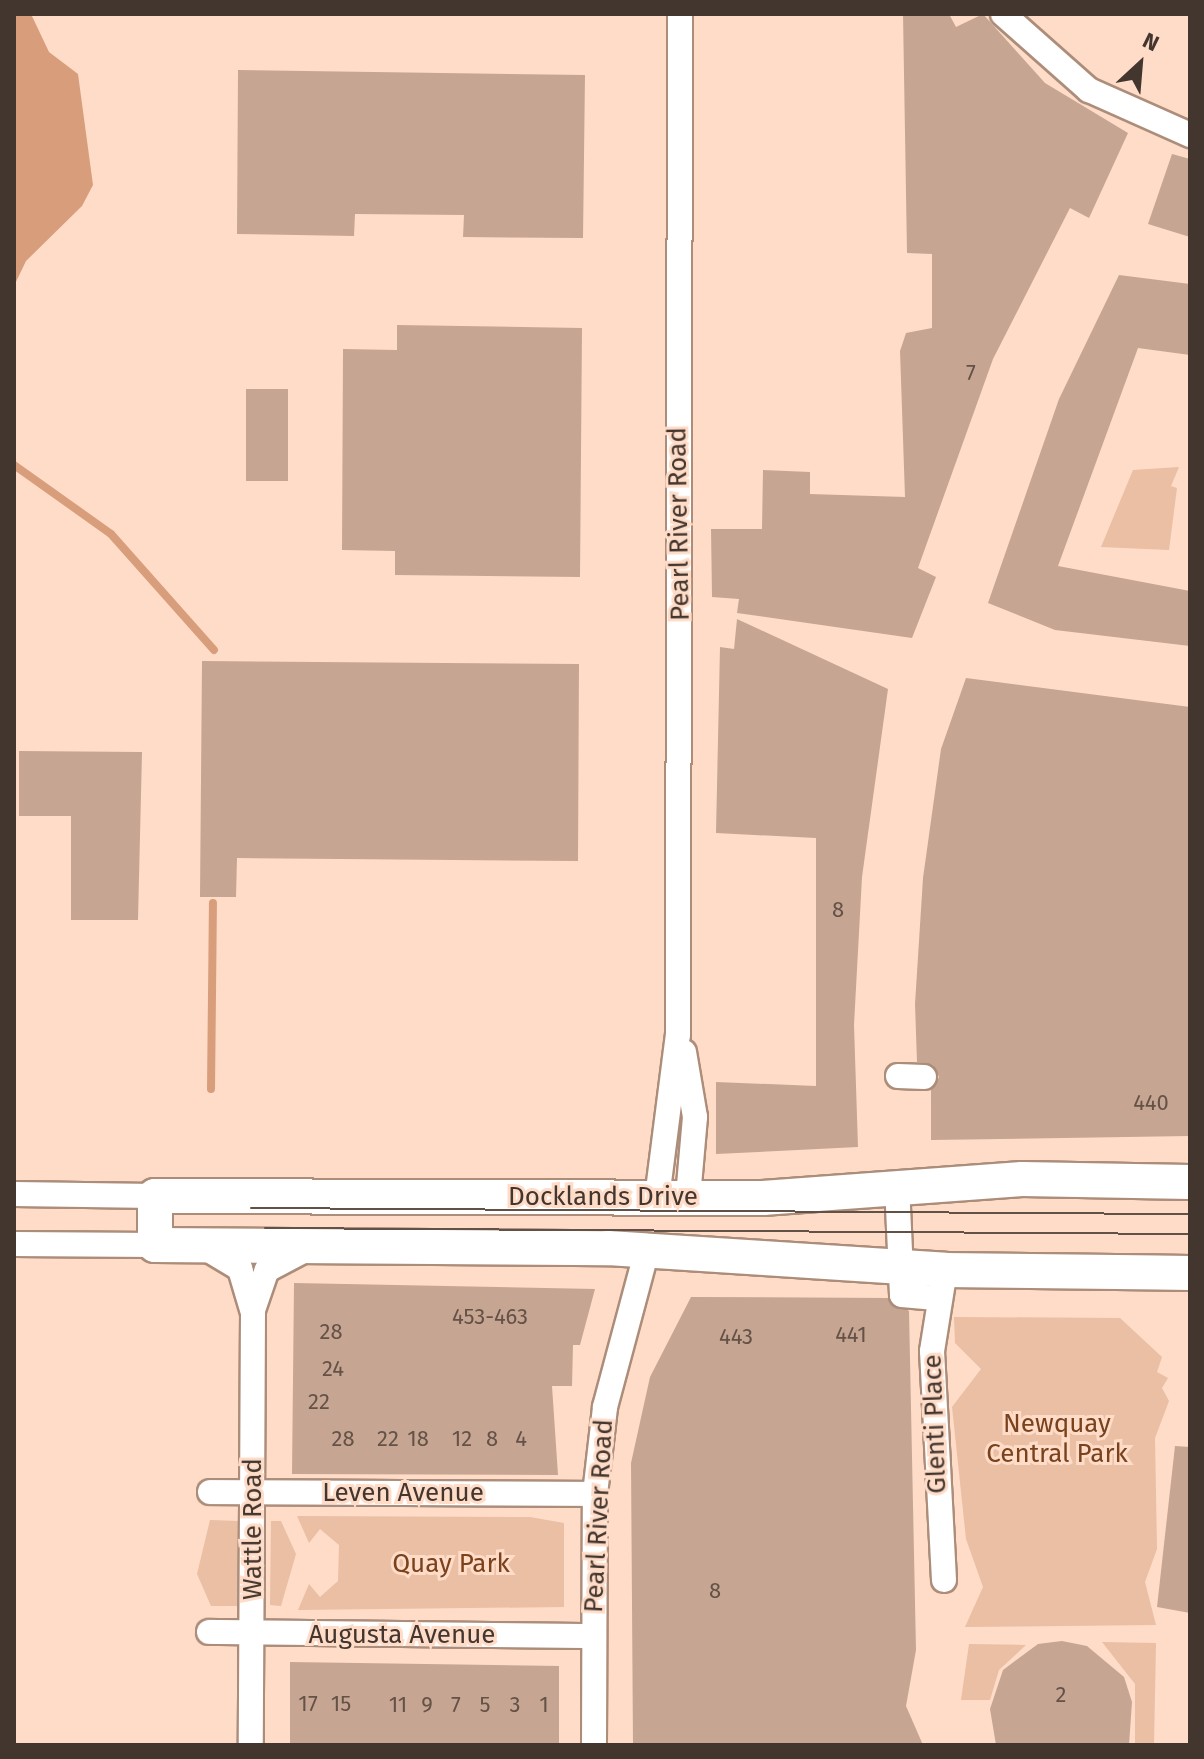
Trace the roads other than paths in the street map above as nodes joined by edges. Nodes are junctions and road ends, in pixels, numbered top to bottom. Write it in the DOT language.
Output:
graph roads {
  1 [pos="680,14"];
  2 [pos="1003,14"];
  3 [pos="1190,135"];
  4 [pos="898,1076"];
  5 [pos="924,1077"];
  6 [pos="1190,1182"];
  7 [pos="897,1185"];
  8 [pos="14,1194"];
  9 [pos="169,1196"];
  10 [pos="673,1198"];
  11 [pos="14,1244"];
  12 [pos="321,1244"];
  13 [pos="178,1246"];
  14 [pos="653,1251"];
  15 [pos="901,1266"];
  16 [pos="1190,1273"];
  17 [pos="942,1284"];
  18 [pos="253,1313"];
  19 [pos="210,1492"];
  20 [pos="253,1493"];
  21 [pos="595,1494"];
  22 [pos="944,1580"];
  23 [pos="209,1632"];
  24 [pos="253,1634"];
  25 [pos="594,1636"];
  26 [pos="251,1745"];
  27 [pos="594,1745"];
  1 -- 10 [label="street, Pearl River Road"];
  2 -- 3 [label="street"];
  4 -- 5 [label="street"];
  6 -- 7 [label="street, Docklands Drive"];
  7 -- 10 [label="street, Docklands Drive"];
  7 -- 15 [label="street"];
  8 -- 9 [label="street, Docklands Drive"];
  9 -- 10 [label="street, Docklands Drive"];
  9 -- 13 [label="street"];
  10 -- 14 [label="street, Pearl River Road"];
  11 -- 13 [label="street, Docklands Drive"];
  12 -- 13 [label="street, Docklands Drive"];
  12 -- 14 [label="street, Docklands Drive"];
  12 -- 18 [label="street, Wattle Road"];
  13 -- 18 [label="street, Wattle Road"];
  14 -- 15 [label="street, Docklands Drive"];
  14 -- 21 [label="street, Pearl River Road"];
  15 -- 17 [label="street, Docklands Drive"];
  16 -- 17 [label="street, Docklands Drive"];
  17 -- 22 [label="street, Glenti Place"];
  18 -- 20 [label="street, Wattle Road"];
  19 -- 20 [label="street, Leven Avenue"];
  20 -- 21 [label="street, Leven Avenue"];
  20 -- 24 [label="street, Wattle Road"];
  21 -- 25 [label="street, Pearl River Road"];
  23 -- 24 [label="street, Augusta Avenue"];
  24 -- 25 [label="street, Augusta Avenue"];
  24 -- 26 [label="street, Wattle Road"];
  25 -- 27 [label="street, Pearl River Road"];
}
